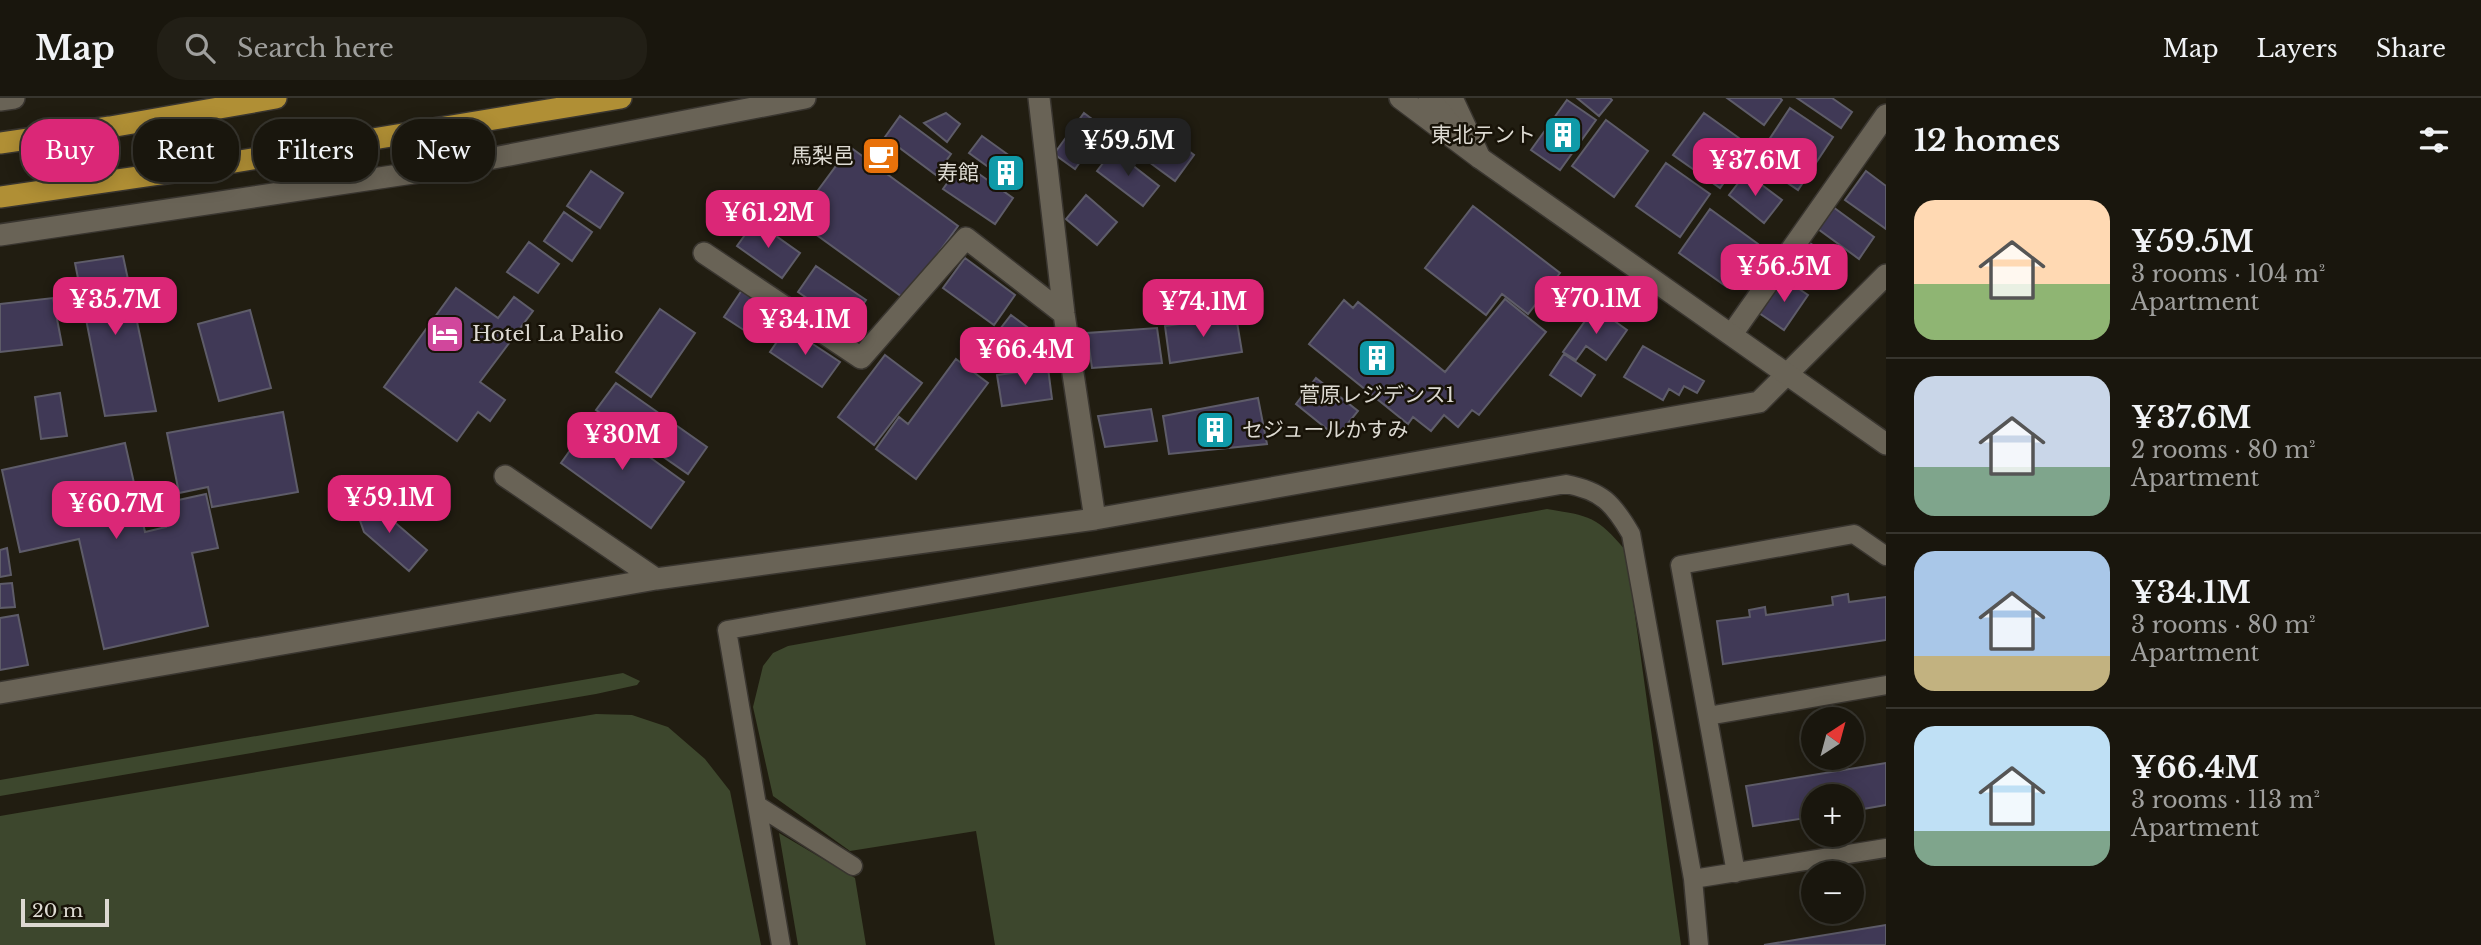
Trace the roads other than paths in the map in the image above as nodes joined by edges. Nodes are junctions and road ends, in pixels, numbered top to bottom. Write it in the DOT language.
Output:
graph roads {
  1 [pos="15,98"];
  2 [pos="276,98"];
  3 [pos="621,98"];
  4 [pos="805,98"];
  5 [pos="1038,98"];
  6 [pos="1400,98"];
  7 [pos="1429,98"];
  8 [pos="1452,98"];
  9 [pos="0,100"];
  10 [pos="1886,115"];
  11 [pos="0,143"];
  12 [pos="1480,158"];
  13 [pos="0,197"];
  14 [pos="0,235"];
  15 [pos="704,253"];
  16 [pos="1886,275"];
  17 [pos="1064,314"];
  18 [pos="1732,334"];
  19 [pos="1786,373"];
  20 [pos="1886,444"];
  21 [pos="505,476"];
  22 [pos="1095,519"];
  23 [pos="1886,556"];
  24 [pos="656,579"];
  25 [pos="1886,685"];
  26 [pos="0,693"];
  27 [pos="1708,716"];
  28 [pos="757,805"];
  29 [pos="1886,848"];
  30 [pos="852,866"];
  31 [pos="1736,873"];
  32 [pos="1693,879"];
  33 [pos="781,945"];
  34 [pos="1699,945"];
  1 -- 9 [label="street"];
  2 -- 11 [label="highway"];
  3 -- 13 [label="highway"];
  4 -- 14 [label="street"];
  5 -- 17 [label="street"];
  6 -- 12 [label="street"];
  7 -- 12 [label="street"];
  8 -- 12 [label="street"];
  10 -- 18 [label="street"];
  12 -- 18 [label="street"];
  15 -- 17 [label="street"];
  16 -- 19 [label="street"];
  17 -- 22 [label="street"];
  18 -- 19 [label="street"];
  19 -- 20 [label="street"];
  19 -- 22 [label="street"];
  21 -- 24 [label="street"];
  22 -- 24 [label="street"];
  23 -- 27 [label="lane"];
  24 -- 26 [label="street"];
  25 -- 27 [label="lane"];
  27 -- 31 [label="lane"];
  28 -- 30 [label="lane"];
  28 -- 32 [label="lane"];
  28 -- 33 [label="lane"];
  29 -- 31 [label="lane"];
  31 -- 32 [label="lane"];
  32 -- 34 [label="lane"];
}
